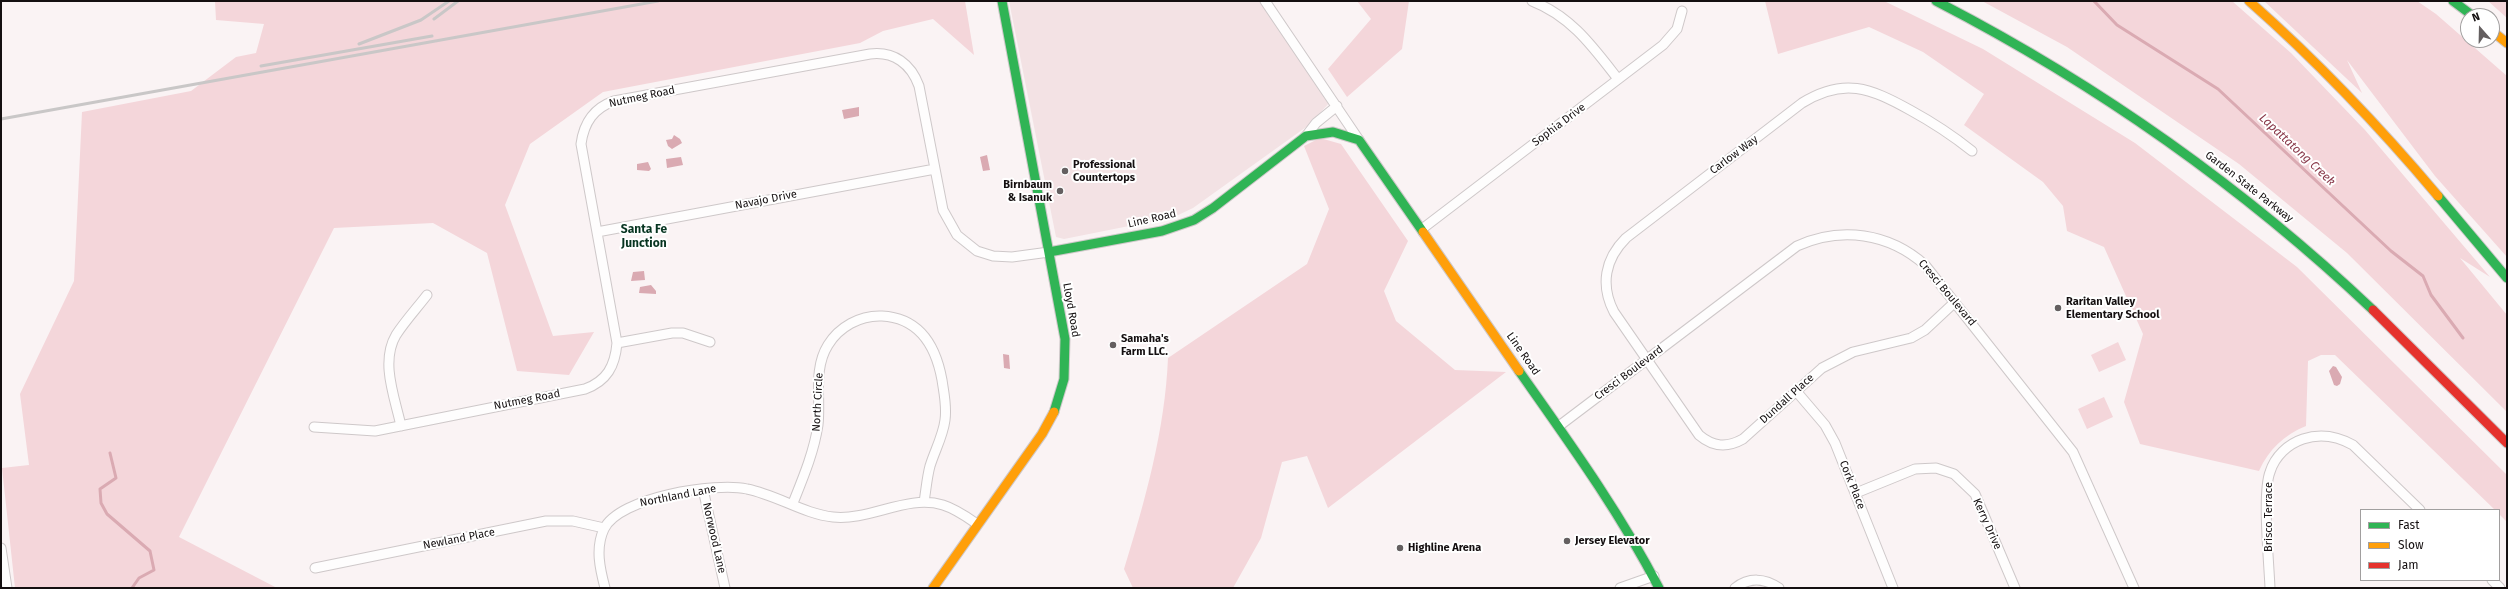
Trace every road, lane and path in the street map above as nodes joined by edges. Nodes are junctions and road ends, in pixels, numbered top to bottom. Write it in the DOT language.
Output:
graph roads {
  1 [pos="1002,1"];
  2 [pos="1265,1"];
  3 [pos="1532,1"];
  4 [pos="1936,1"];
  5 [pos="2249,1"];
  6 [pos="2454,1"];
  7 [pos="2463,8"];
  8 [pos="1682,11"];
  9 [pos="1618,79"];
  10 [pos="1337,106"];
  11 [pos="1306,136"];
  12 [pos="1359,140"];
  13 [pos="1972,150"];
  14 [pos="935,169"];
  15 [pos="1422,229"];
  16 [pos="597,232"];
  17 [pos="1049,252"];
  18 [pos="2507,278"];
  19 [pos="427,295"];
  20 [pos="1955,302"];
  21 [pos="710,342"];
  22 [pos="617,343"];
  23 [pos="1646,359"];
  24 [pos="1796,390"];
  25 [pos="401,426"];
  26 [pos="1559,426"];
  27 [pos="314,427"];
  28 [pos="2507,443"];
  29 [pos="703,489"];
  30 [pos="1856,493"];
  31 [pos="924,502"];
  32 [pos="793,503"];
  33 [pos="2419,509"];
  34 [pos="977,524"];
  35 [pos="604,528"];
  36 [pos="1,548"];
  37 [pos="2,561"];
  38 [pos="315,568"];
  39 [pos="1654,576"];
  40 [pos="7,588"];
  41 [pos="605,588"];
  42 [pos="725,588"];
  43 [pos="933,588"];
  44 [pos="1620,588"];
  45 [pos="1659,588"];
  46 [pos="1735,588"];
  47 [pos="1779,588"];
  48 [pos="1893,588"];
  49 [pos="2015,588"];
  50 [pos="2134,588"];
  51 [pos="2270,588"];
  1 -- 17 [label="main road, Lloyd Road"];
  2 -- 10 [label="street, Line Road"];
  3 -- 9 [label="street"];
  4 -- 28 [label="main road, Garden State Parkway"];
  5 -- 18 [label="main road"];
  6 -- 7 [label="main road"];
  8 -- 9 [label="street, Sophia Drive"];
  9 -- 15 [label="street, Sophia Drive"];
  10 -- 11 [label="street, Line Road"];
  10 -- 12 [label="street, Line Road"];
  11 -- 12 [label="main road, Line Road"];
  11 -- 17 [label="main road, Line Road"];
  12 -- 15 [label="main road, Line Road"];
  13 -- 23 [label="street, Carlow Way"];
  14 -- 16 [label="street, Navajo Drive"];
  14 -- 16 [label="street, Nutmeg Road"];
  14 -- 17 [label="street, Nutmeg Road"];
  15 -- 26 [label="main road, Line Road"];
  16 -- 22 [label="street, Nutmeg Road"];
  17 -- 34 [label="main road, Lloyd Road"];
  19 -- 25 [label="street"];
  20 -- 23 [label="street, Cresci Boulevard"];
  20 -- 24 [label="street, Dundall Place"];
  20 -- 50 [label="street, Cresci Boulevard"];
  21 -- 22 [label="street"];
  22 -- 25 [label="street, Nutmeg Road"];
  23 -- 24 [label="street, Dundall Place"];
  23 -- 26 [label="street, Cresci Boulevard"];
  24 -- 30 [label="street, Cork Place"];
  25 -- 27 [label="street, Nutmeg Road"];
  26 -- 39 [label="main road, Line Road"];
  29 -- 32 [label="street, Northland Lane"];
  29 -- 35 [label="street, Northland Lane"];
  29 -- 42 [label="street, Norwood Lane"];
  30 -- 48 [label="street, Cork Place"];
  30 -- 49 [label="street, Kerry Drive"];
  31 -- 32 [label="street, Northland Lane"];
  31 -- 32 [label="street, North Circle"];
  31 -- 34 [label="street, Northland Lane"];
  33 -- 51 [label="street, Brisco Terrace"];
  34 -- 43 [label="main road, Lloyd Road"];
  35 -- 38 [label="street, Newland Place"];
  35 -- 41 [label="street"];
  36 -- 37 [label="street"];
  37 -- 40 [label="street"];
  39 -- 44 [label="street"];
  39 -- 45 [label="main road, Line Road"];
  46 -- 47 [label="street"];
}
